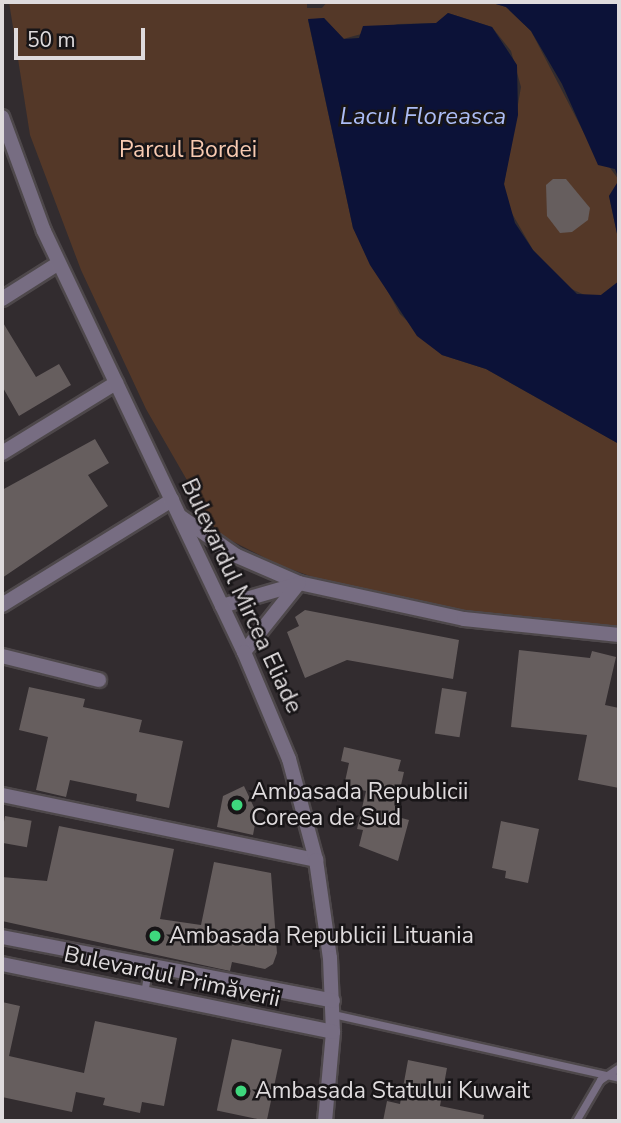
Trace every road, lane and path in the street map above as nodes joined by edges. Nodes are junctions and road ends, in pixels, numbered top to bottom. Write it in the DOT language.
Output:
graph roads {
  1 [pos="2,117"];
  2 [pos="5,149"];
  3 [pos="59,263"];
  4 [pos="2,299"];
  5 [pos="116,383"];
  6 [pos="2,453"];
  7 [pos="172,500"];
  8 [pos="181,517"];
  9 [pos="299,583"];
  10 [pos="2,605"];
  11 [pos="222,606"];
  12 [pos="619,635"];
  13 [pos="244,652"];
  14 [pos="2,656"];
  15 [pos="99,680"];
  16 [pos="2,795"];
  17 [pos="316,860"];
  18 [pos="2,937"];
  19 [pos="2,964"];
  20 [pos="149,967"];
  21 [pos="144,995"];
  22 [pos="333,1007"];
  23 [pos="333,1032"];
  24 [pos="619,1067"];
  25 [pos="610,1073"];
  26 [pos="619,1078"];
  27 [pos="325,1121"];
  28 [pos="576,1121"];
  1 -- 2 [label="street, Bulevardul Mircea Eliade"];
  2 -- 3 [label="street, Bulevardul Mircea Eliade"];
  3 -- 4 [label="street"];
  3 -- 5 [label="street, Bulevardul Mircea Eliade"];
  5 -- 6 [label="street"];
  5 -- 7 [label="street, Bulevardul Mircea Eliade"];
  7 -- 8 [label="street, Bulevardul Mircea Eliade"];
  7 -- 10 [label="street"];
  8 -- 9 [label="street"];
  8 -- 11 [label="street, Bulevardul Mircea Eliade"];
  9 -- 11 [label="street"];
  9 -- 12 [label="street"];
  9 -- 13 [label="street"];
  11 -- 13 [label="street, Bulevardul Mircea Eliade"];
  13 -- 17 [label="street, Bulevardul Mircea Eliade"];
  14 -- 15 [label="street"];
  16 -- 17 [label="street"];
  17 -- 22 [label="street, Bulevardul Mircea Eliade"];
  18 -- 20 [label="street, Bulevardul Primăverii"];
  19 -- 21 [label="street, Bulevardul Primăverii"];
  20 -- 21 [label="lane"];
  20 -- 22 [label="street, Bulevardul Primăverii"];
  21 -- 23 [label="street, Bulevardul Primăverii"];
  22 -- 23 [label="street, Bulevardul Mircea Eliade"];
  22 -- 25 [label="lane"];
  23 -- 27 [label="street, Bulevardul Mircea Eliade"];
  24 -- 25 [label="lane"];
  25 -- 26 [label="lane"];
  25 -- 28 [label="lane"];
}
